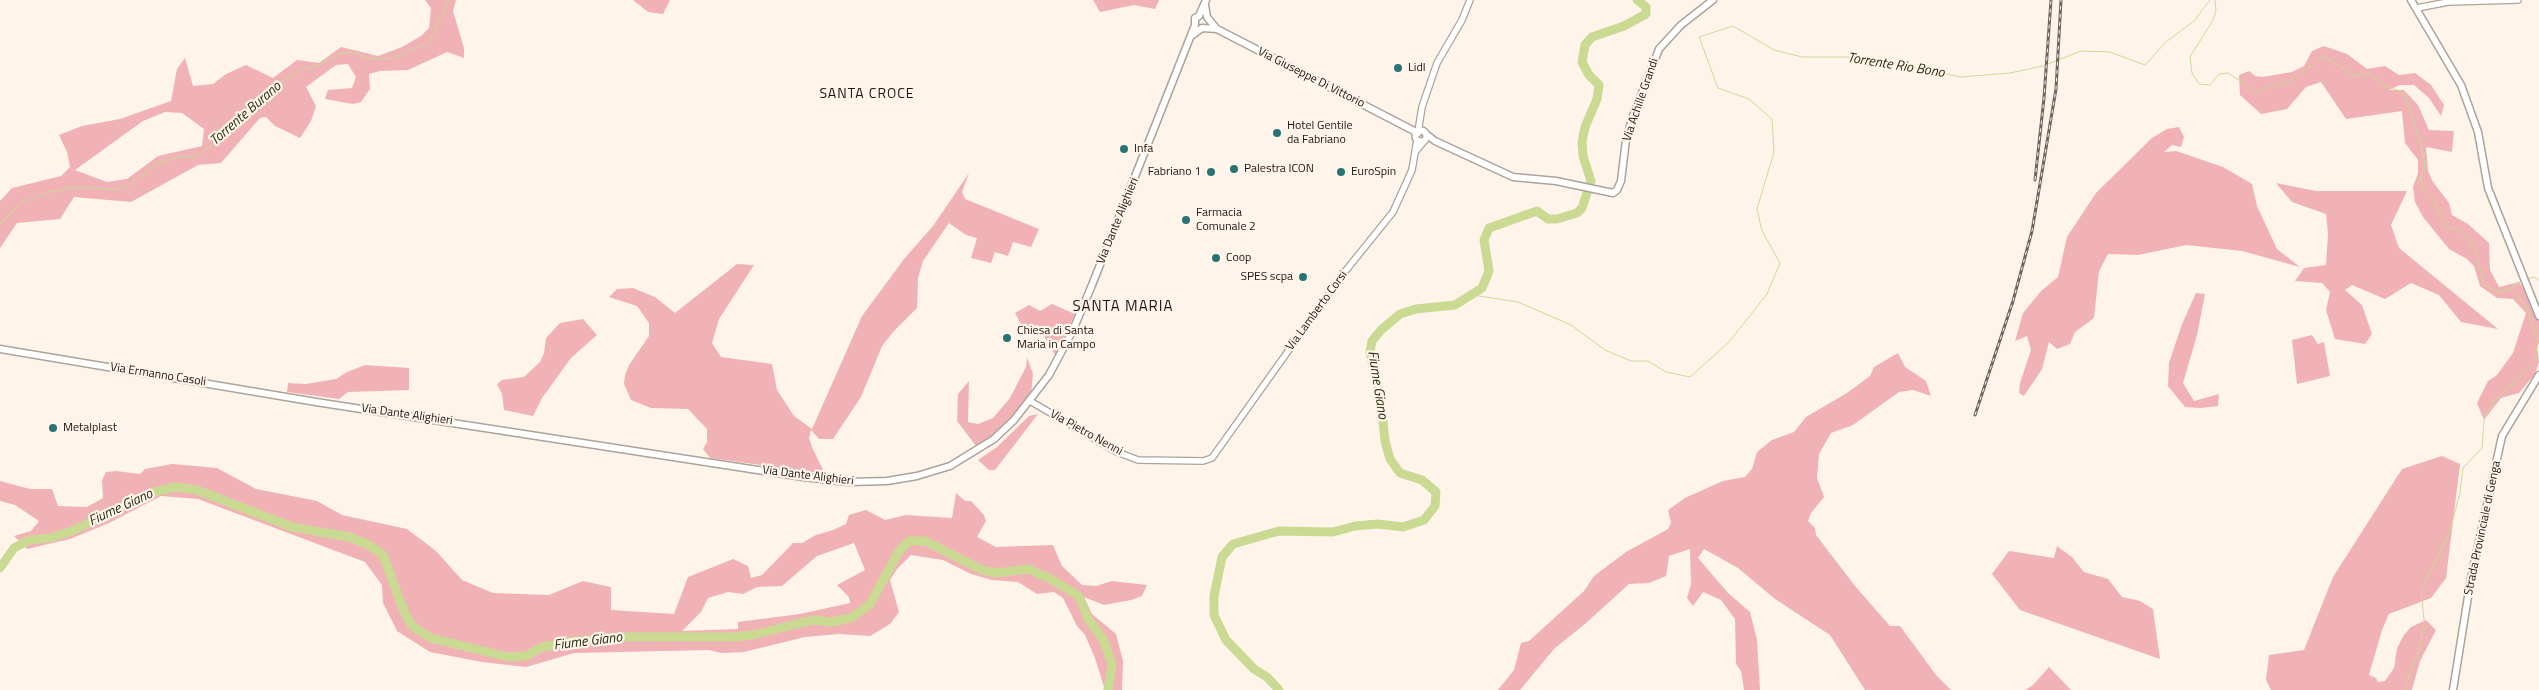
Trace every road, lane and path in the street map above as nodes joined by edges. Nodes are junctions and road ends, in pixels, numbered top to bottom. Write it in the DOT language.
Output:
graph roads {
  1 [pos="1205,0"];
  2 [pos="1470,0"];
  3 [pos="1714,0"];
  4 [pos="2411,0"];
  5 [pos="2518,0"];
  6 [pos="2417,8"];
  7 [pos="1205,17"];
  8 [pos="1195,25"];
  9 [pos="1203,28"];
  10 [pos="1217,29"];
  11 [pos="1190,37"];
  12 [pos="1420,115"];
  13 [pos="1404,127"];
  14 [pos="1421,136"];
  15 [pos="2539,316"];
  16 [pos="0,349"];
  17 [pos="2539,375"];
  18 [pos="1030,401"];
  19 [pos="316,402"];
  20 [pos="1203,461"];
  21 [pos="2453,690"];
  1 -- 7 [label="main road, Via Dante Alighieri"];
  2 -- 12 [label="street"];
  3 -- 14 [label="main road, Via Achille Grandi"];
  4 -- 6 [label="main road"];
  5 -- 6 [label="street"];
  6 -- 15 [label="main road"];
  7 -- 8 [label="main road, Via Dante Alighieri"];
  7 -- 9 [label="main road, Via Dante Alighieri"];
  7 -- 10 [label="main road, Via Giuseppe Di Vittorio"];
  8 -- 9 [label="main road"];
  8 -- 11 [label="main road, Via Dante Alighieri"];
  9 -- 10 [label="main road, Via Giuseppe Di Vittorio"];
  9 -- 11 [label="main road, Via Dante Alighieri"];
  10 -- 13 [label="main road, Via Giuseppe Di Vittorio"];
  11 -- 18 [label="main road, Via Dante Alighieri"];
  12 -- 13 [label="street"];
  12 -- 14 [label="street"];
  13 -- 14 [label="main road, Via Giuseppe Di Vittorio"];
  14 -- 20 [label="street, Via Lamberto Corsi"];
  16 -- 19 [label="main road, Via Ermanno Casoli"];
  17 -- 21 [label="main road, Strada Provinciale di Genga"];
  18 -- 19 [label="main road, Via Dante Alighieri"];
  18 -- 20 [label="street, Via Pietro Nenni"];
}
